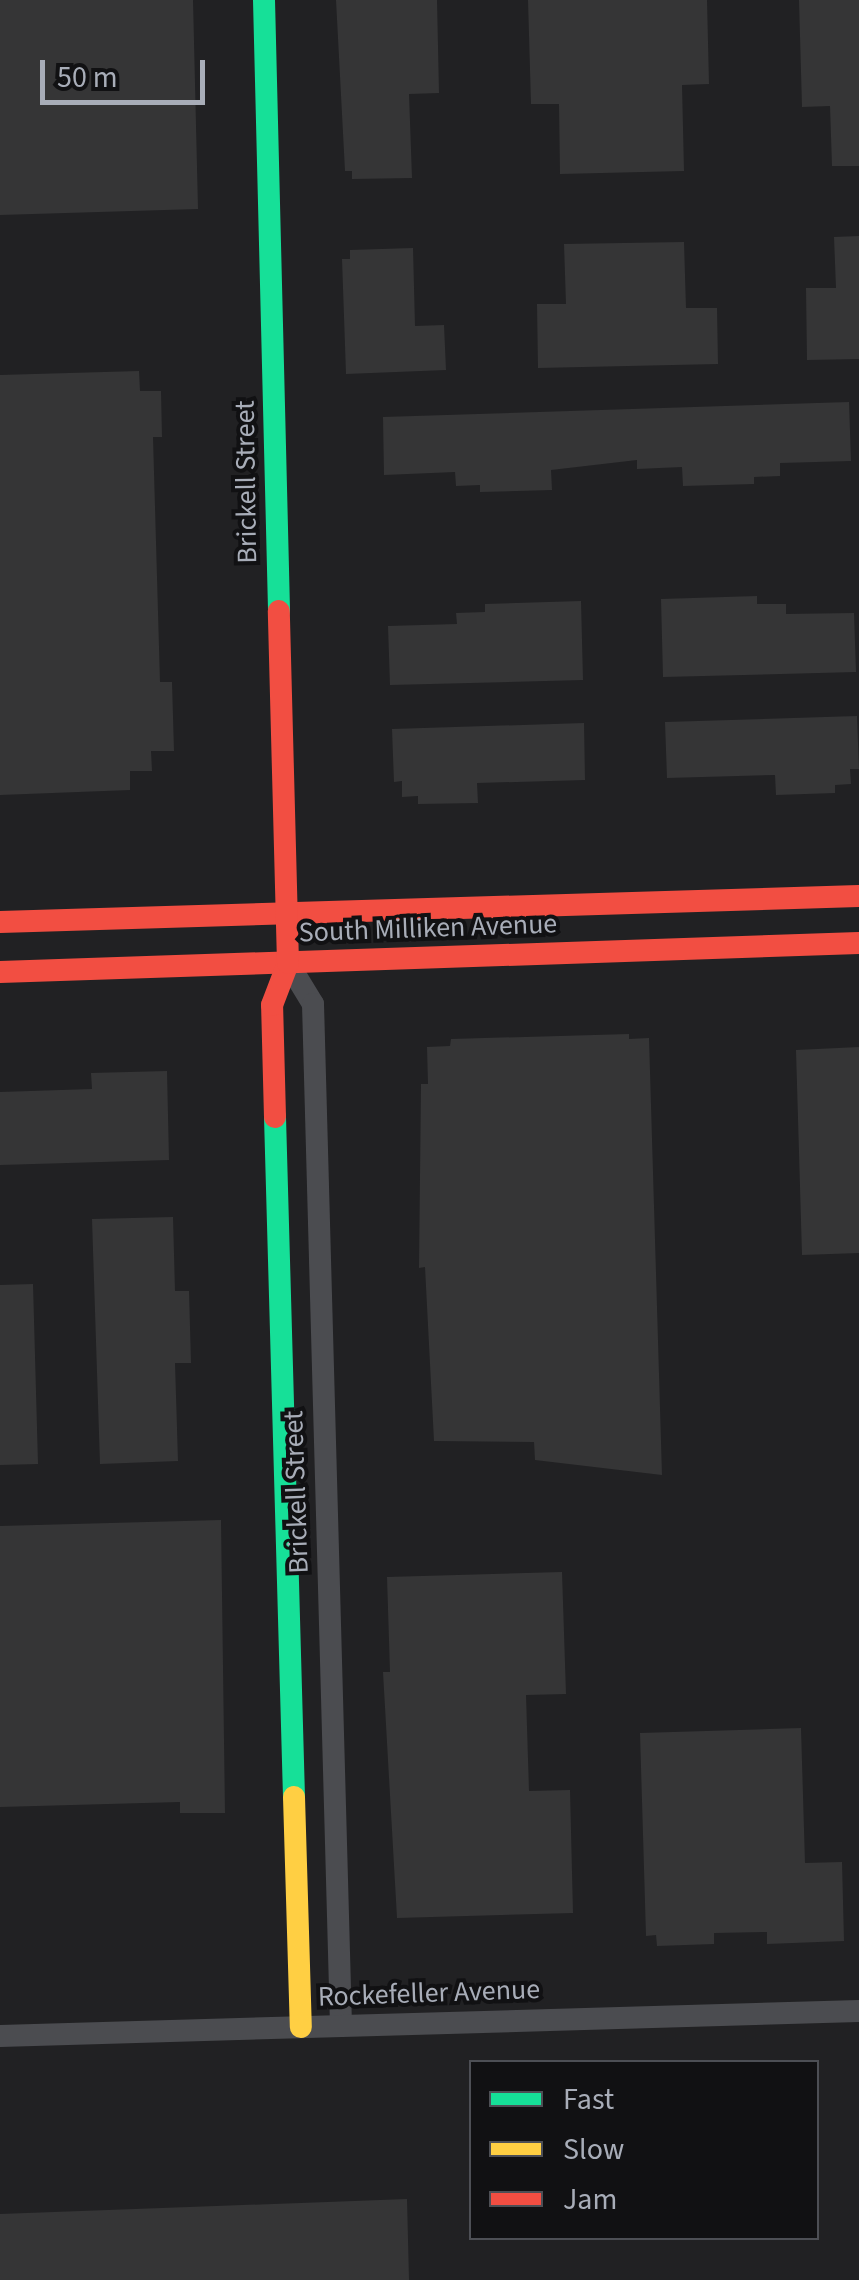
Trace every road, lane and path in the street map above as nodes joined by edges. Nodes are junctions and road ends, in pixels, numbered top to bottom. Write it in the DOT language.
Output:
graph roads {
  1 [pos="264,0"];
  2 [pos="859,896"];
  3 [pos="287,914"];
  4 [pos="0,922"];
  5 [pos="859,943"];
  6 [pos="288,963"];
  7 [pos="0,972"];
  8 [pos="859,2010"];
  9 [pos="341,2026"];
  10 [pos="301,2028"];
  11 [pos="0,2036"];
  1 -- 3 [label="street, Brickell Street"];
  2 -- 3 [label="street, South Milliken Avenue"];
  3 -- 4 [label="street, South Milliken Avenue"];
  3 -- 6 [label="street, Brickell Street"];
  5 -- 6 [label="street, South Milliken Avenue"];
  6 -- 7 [label="street, South Milliken Avenue"];
  6 -- 9 [label="street, Brickell Street"];
  6 -- 10 [label="street, Brickell Street"];
  8 -- 9 [label="street, Rockefeller Avenue"];
  9 -- 10 [label="street, Rockefeller Avenue"];
  10 -- 11 [label="street, Rockefeller Avenue"];
}
